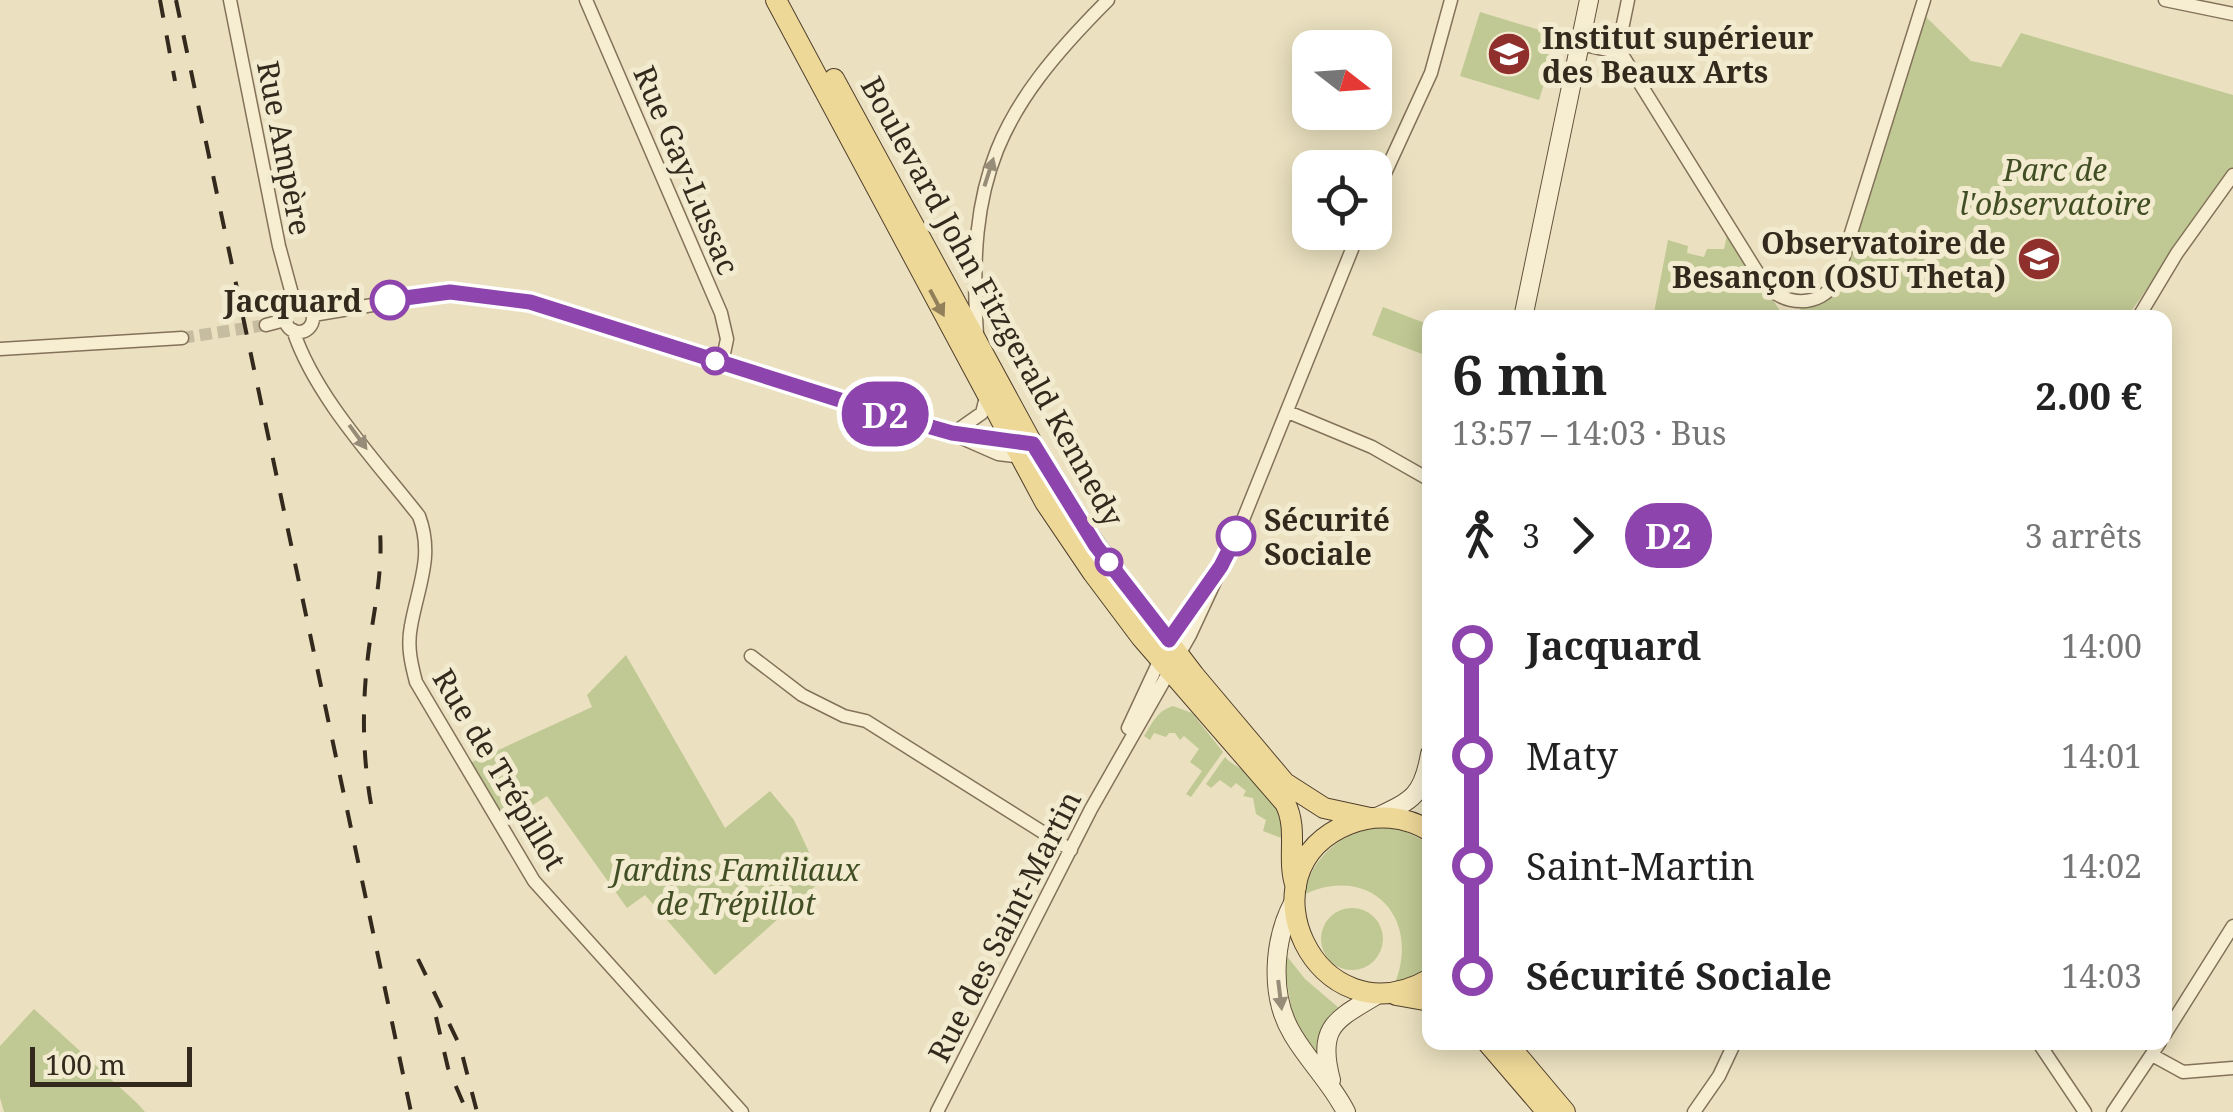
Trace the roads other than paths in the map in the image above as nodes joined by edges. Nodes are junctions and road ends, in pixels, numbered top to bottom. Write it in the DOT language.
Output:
graph roads {
  1 [pos="230,0"];
  2 [pos="586,0"];
  3 [pos="776,0"];
  4 [pos="791,0"];
  5 [pos="1108,0"];
  6 [pos="1452,0"];
  7 [pos="1588,0"];
  8 [pos="1628,0"];
  9 [pos="1924,0"];
  10 [pos="2165,0"];
  11 [pos="2233,14"];
  12 [pos="1584,41"];
  13 [pos="1621,48"];
  14 [pos="1392,158"];
  15 [pos="2233,175"];
  16 [pos="1352,250"];
  17 [pos="295,304"];
  18 [pos="1525,310"];
  19 [pos="2143,310"];
  20 [pos="313,315"];
  21 [pos="266,325"];
  22 [pos="295,327"];
  23 [pos="182,338"];
  24 [pos="977,338"];
  25 [pos="0,350"];
  26 [pos="722,363"];
  27 [pos="986,396"];
  28 [pos="1288,412"];
  29 [pos="952,433"];
  30 [pos="1021,448"];
  31 [pos="1422,475"];
  32 [pos="751,656"];
  33 [pos="1170,656"];
  34 [pos="1422,786"];
  35 [pos="1373,818"];
  36 [pos="1422,827"];
  37 [pos="1071,850"];
  38 [pos="1295,894"];
  39 [pos="2233,926"];
  40 [pos="1422,983"];
  41 [pos="1384,993"];
  42 [pos="1422,1000"];
  43 [pos="2172,1023"];
  44 [pos="1495,1050"];
  45 [pos="1513,1050"];
  46 [pos="1731,1050"];
  47 [pos="2044,1050"];
  48 [pos="2155,1050"];
  49 [pos="2158,1050"];
  50 [pos="2233,1068"];
  51 [pos="1334,1090"];
  52 [pos="742,1112"];
  53 [pos="937,1112"];
  54 [pos="1346,1112"];
  55 [pos="1546,1112"];
  56 [pos="1566,1112"];
  57 [pos="1694,1112"];
  58 [pos="2088,1112"];
  59 [pos="2101,1112"];
  60 [pos="2113,1112"];
  1 -- 17 [label="street, Rue Ampère"];
  2 -- 26 [label="street, Rue Gay-Lussac"];
  3 -- 27 [label="main road, Boulevard John Fitzgerald Kennedy, one-way"];
  4 -- 24 [label="main road, Boulevard John Fitzgerald Kennedy"];
  24 -- 5 [label="street, one-way"];
  6 -- 14 [label="street"];
  7 -- 12 [label="main road"];
  8 -- 13 [label="street"];
  9 -- 13 [label="street"];
  10 -- 11 [label="street"];
  12 -- 13 [label="street"];
  12 -- 18 [label="main road"];
  15 -- 19 [label="street"];
  16 -- 28 [label="street, Rue des Saint-Martin"];
  17 -- 20 [label="street"];
  17 -- 22 [label="street"];
  20 -- 22 [label="street"];
  20 -- 26 [label="street"];
  21 -- 22 [label="street"];
  22 -- 52 [label="street, Rue de Trépillot, one-way"];
  23 -- 25 [label="street"];
  24 -- 30 [label="main road, Boulevard John Fitzgerald Kennedy"];
  26 -- 29 [label="street"];
  27 -- 29 [label="street"];
  27 -- 30 [label="main road, Boulevard John Fitzgerald Kennedy"];
  28 -- 31 [label="street"];
  28 -- 33 [label="street, Rue des Saint-Martin"];
  29 -- 30 [label="street"];
  29 -- 30 [label="street"];
  30 -- 33 [label="main road, Boulevard John Fitzgerald Kennedy"];
  32 -- 37 [label="street"];
  33 -- 35 [label="main road, Boulevard John Fitzgerald Kennedy"];
  33 -- 37 [label="street, Rue des Saint-Martin"];
  33 -- 38 [label="main road, Boulevard John Fitzgerald Kennedy"];
  34 -- 35 [label="main road"];
  35 -- 36 [label="main road, Boulevard John Fitzgerald Kennedy"];
  35 -- 38 [label="main road"];
  37 -- 53 [label="street, Rue des Saint-Martin"];
  38 -- 41 [label="main road, Boulevard John Fitzgerald Kennedy"];
  38 -- 51 [label="main road, one-way"];
  39 -- 43 [label="street"];
  40 -- 41 [label="main road"];
  41 -- 42 [label="main road, Boulevard John Fitzgerald Kennedy"];
  41 -- 51 [label="main road"];
  44 -- 55 [label="main road"];
  45 -- 56 [label="main road"];
  46 -- 57 [label="street"];
  47 -- 58 [label="street"];
  48 -- 60 [label="street"];
  49 -- 50 [label="street"];
  51 -- 54 [label="main road"];
  58 -- 59 [label="street"];
}
